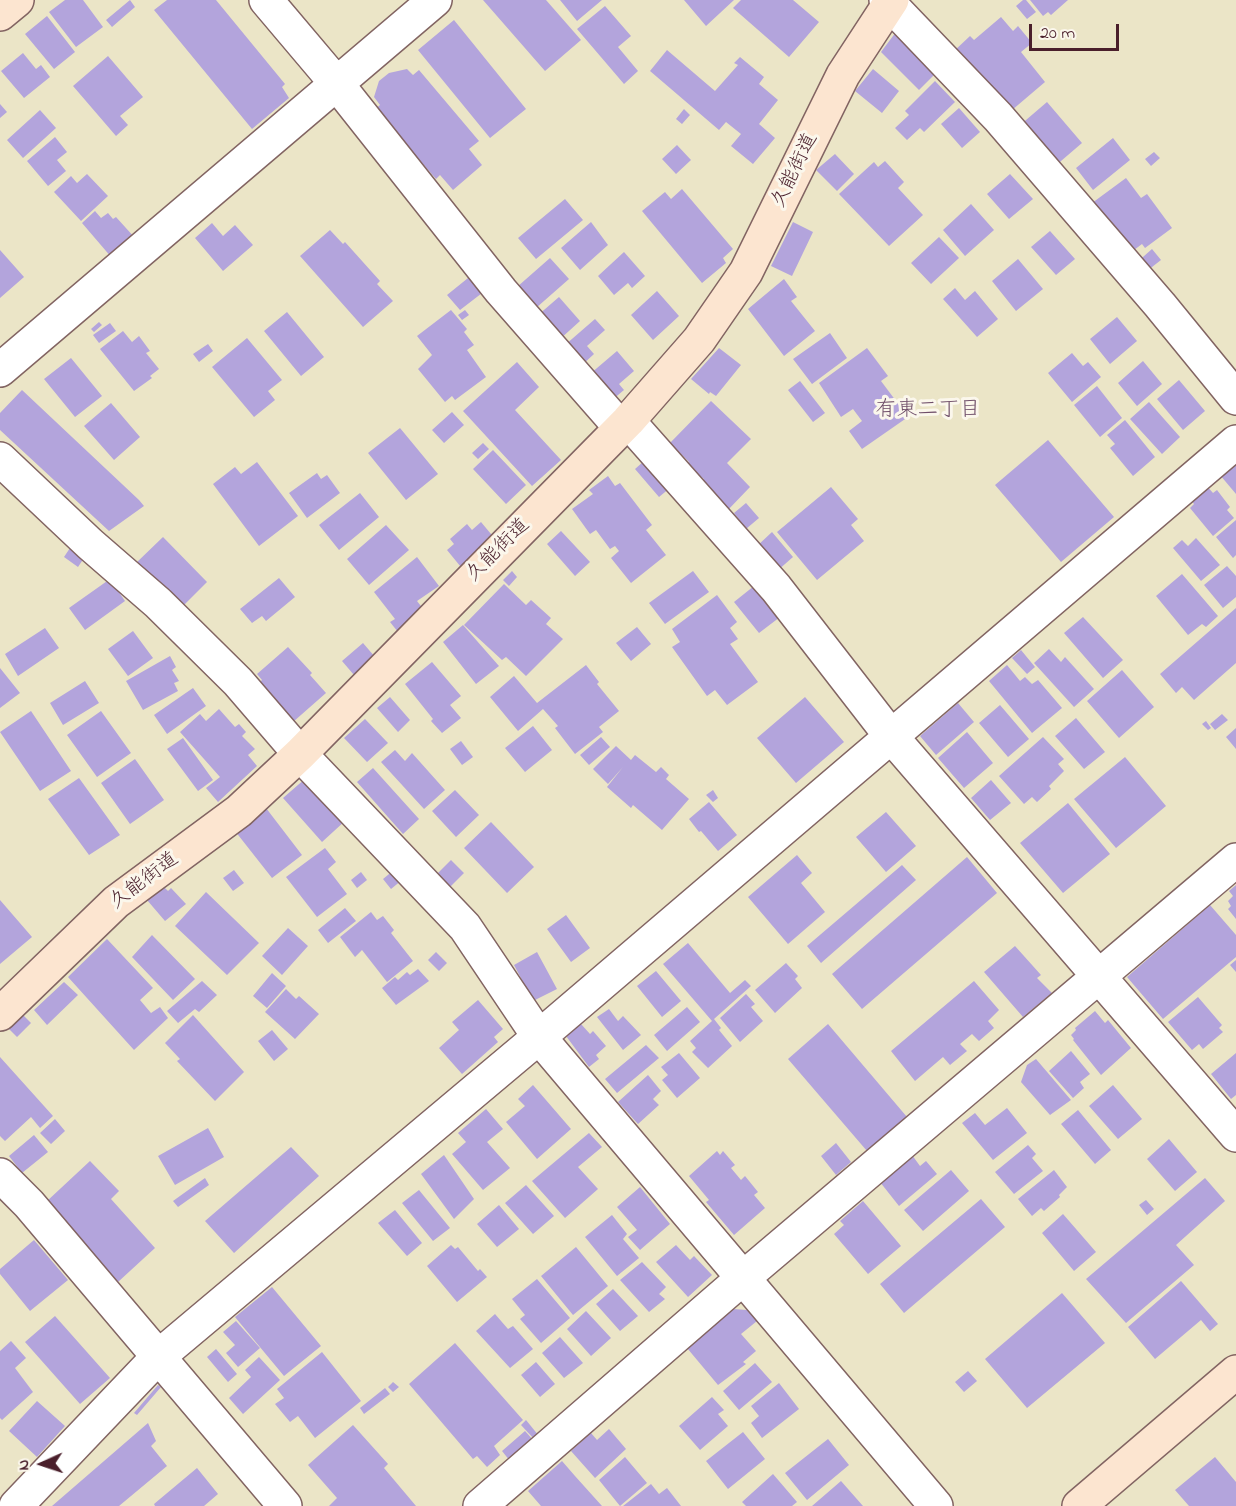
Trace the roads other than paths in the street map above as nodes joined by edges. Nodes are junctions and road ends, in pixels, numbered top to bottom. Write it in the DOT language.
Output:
graph roads {
  1 [pos="17,0"];
  2 [pos="266,0"];
  3 [pos="435,0"];
  4 [pos="889,1"];
  5 [pos="0,14"];
  6 [pos="337,84"];
  7 [pos="0,370"];
  8 [pos="1236,398"];
  9 [pos="624,424"];
  10 [pos="1236,442"];
  11 [pos="0,459"];
  12 [pos="890,735"];
  13 [pos="300,754"];
  14 [pos="1236,860"];
  15 [pos="1099,976"];
  16 [pos="0,1014"];
  17 [pos="538,1037"];
  18 [pos="1236,1134"];
  19 [pos="0,1175"];
  20 [pos="743,1278"];
  21 [pos="159,1357"];
  22 [pos="1236,1372"];
  23 [pos="16,1506"];
  24 [pos="285,1506"];
  25 [pos="480,1506"];
  26 [pos="936,1506"];
  27 [pos="1079,1506"];
  1 -- 5 [label="main road"];
  2 -- 6 [label="street"];
  3 -- 6 [label="street"];
  4 -- 8 [label="street"];
  4 -- 9 [label="main road, 久能街道"];
  6 -- 7 [label="street"];
  6 -- 9 [label="street"];
  9 -- 12 [label="street"];
  9 -- 13 [label="main road, 久能街道"];
  10 -- 12 [label="street"];
  11 -- 13 [label="street"];
  12 -- 15 [label="street"];
  12 -- 17 [label="street"];
  13 -- 16 [label="main road, 久能街道"];
  13 -- 17 [label="street"];
  14 -- 15 [label="street"];
  15 -- 18 [label="street"];
  15 -- 20 [label="street"];
  17 -- 20 [label="street"];
  17 -- 21 [label="street"];
  19 -- 21 [label="street"];
  20 -- 25 [label="street"];
  20 -- 26 [label="street"];
  21 -- 23 [label="street"];
  21 -- 24 [label="street"];
  22 -- 27 [label="main road"];
}
